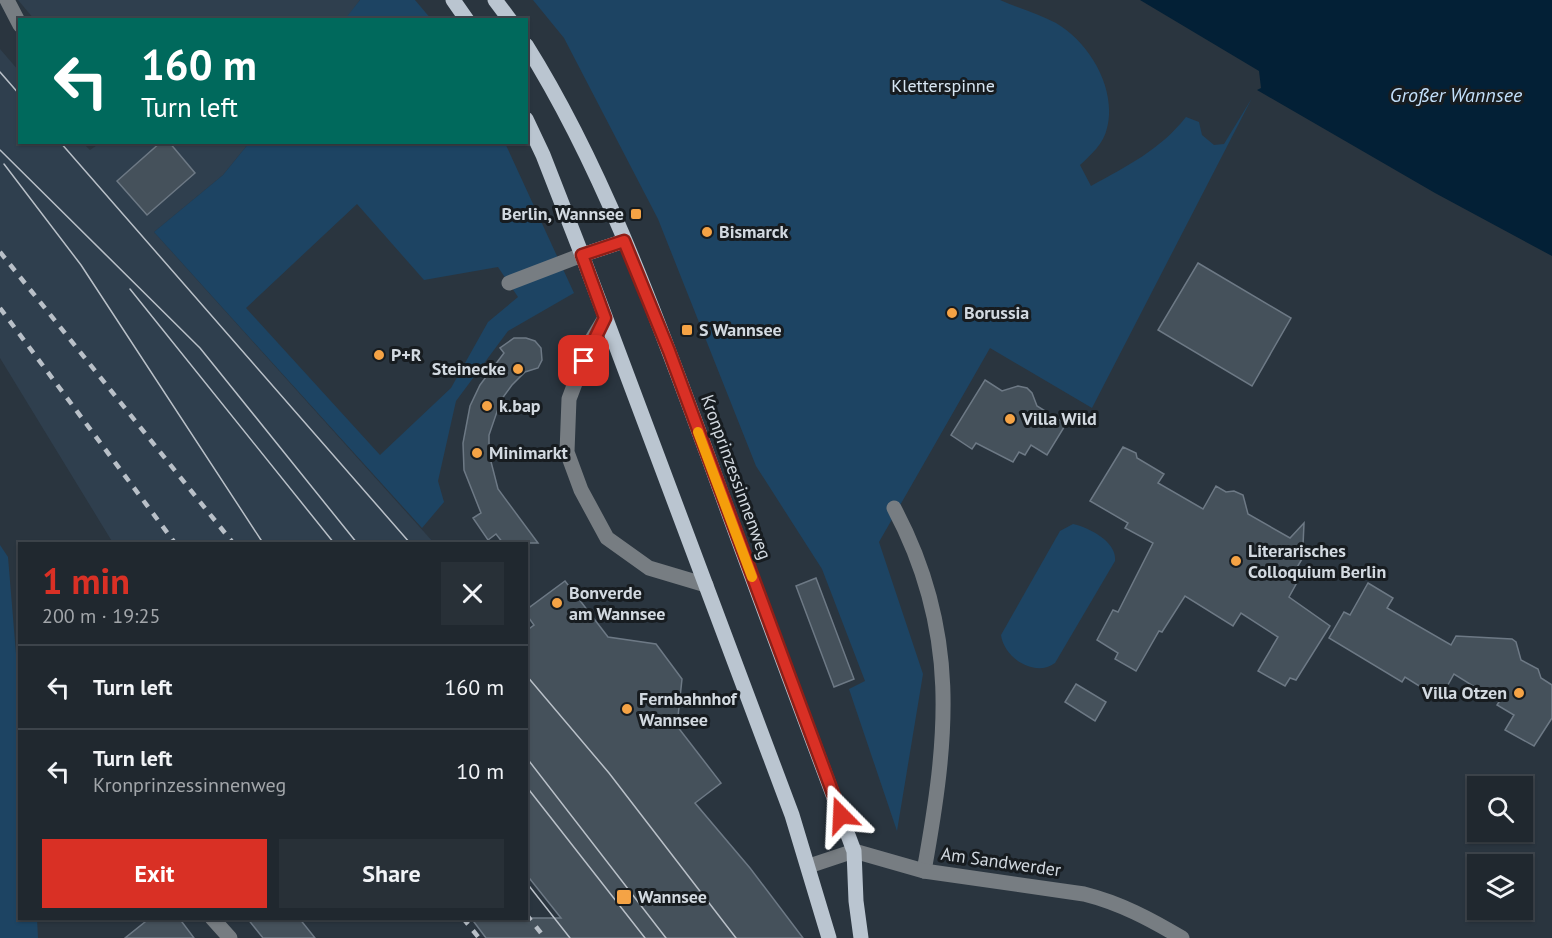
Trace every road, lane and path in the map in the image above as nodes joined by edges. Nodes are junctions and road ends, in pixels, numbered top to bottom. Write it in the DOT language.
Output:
graph roads {
  1 [pos="7,0"];
  2 [pos="453,0"];
  3 [pos="495,0"];
  4 [pos="466,18"];
  5 [pos="508,18"];
  6 [pos="18,21"];
  7 [pos="528,48"];
  8 [pos="528,123"];
  9 [pos="624,241"];
  10 [pos="582,255"];
  11 [pos="509,283"];
  12 [pos="605,318"];
  13 [pos="894,508"];
  14 [pos="706,585"];
  15 [pos="854,851"];
  16 [pos="809,866"];
  17 [pos="924,871"];
  18 [pos="214,920"];
  19 [pos="230,938"];
  20 [pos="829,938"];
  21 [pos="861,938"];
  22 [pos="1182,938"];
  1 -- 6 [label="street"];
  2 -- 4 [label="main road"];
  3 -- 5 [label="main road"];
  7 -- 9 [label="main road, Kronprinzessinnenweg"];
  8 -- 10 [label="main road"];
  9 -- 10 [label="main road"];
  9 -- 15 [label="main road, Kronprinzessinnenweg"];
  10 -- 11 [label="street"];
  10 -- 12 [label="main road"];
  12 -- 14 [label="main road"];
  12 -- 14 [label="street"];
  13 -- 17 [label="street"];
  14 -- 16 [label="main road"];
  15 -- 16 [label="street"];
  15 -- 17 [label="street, Am Sandwerder"];
  15 -- 21 [label="main road, Kronprinzessinnenweg"];
  16 -- 20 [label="main road"];
  17 -- 22 [label="street, Am Sandwerder"];
  18 -- 19 [label="street"];
}
